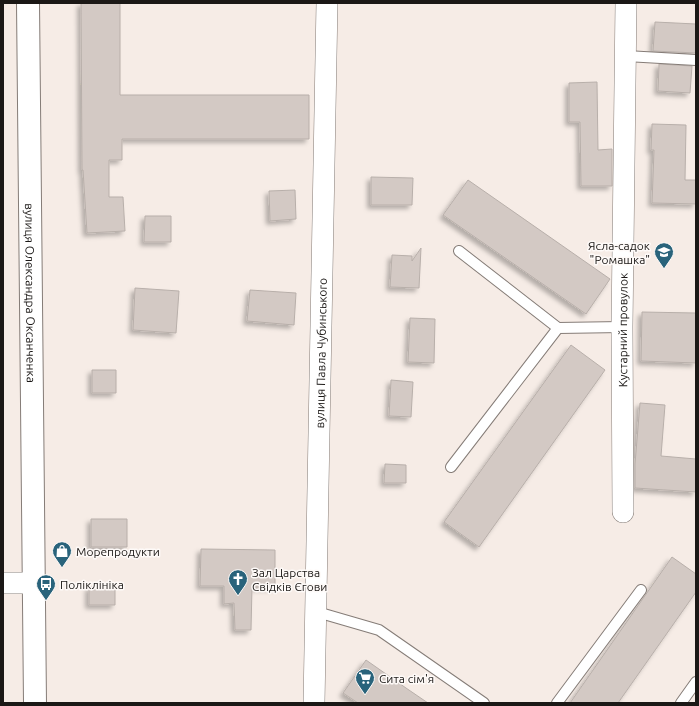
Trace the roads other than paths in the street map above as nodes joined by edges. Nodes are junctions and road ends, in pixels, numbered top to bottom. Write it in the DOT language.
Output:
graph roads {
  1 [pos="28,3"];
  2 [pos="327,3"];
  3 [pos="626,3"];
  4 [pos="626,56"];
  5 [pos="696,60"];
  6 [pos="459,251"];
  7 [pos="622,327"];
  8 [pos="558,328"];
  9 [pos="451,467"];
  10 [pos="623,512"];
  11 [pos="3,583"];
  12 [pos="34,583"];
  13 [pos="641,590"];
  14 [pos="317,612"];
  15 [pos="696,682"];
  16 [pos="35,703"];
  17 [pos="314,703"];
  18 [pos="484,703"];
  19 [pos="557,703"];
  20 [pos="681,703"];
  1 -- 12 [label="main road, вулиця Олександра Оксанченка"];
  2 -- 14 [label="street, вулиця Павла Чубинського"];
  3 -- 4 [label="street, Кустарний провулок"];
  4 -- 5 [label="lane"];
  4 -- 7 [label="street, Кустарний провулок"];
  6 -- 8 [label="lane"];
  7 -- 8 [label="lane"];
  7 -- 10 [label="street, Кустарний провулок"];
  8 -- 9 [label="lane"];
  11 -- 12 [label="street"];
  12 -- 16 [label="main road, вулиця Олександра Оксанченка"];
  13 -- 19 [label="lane"];
  14 -- 17 [label="street, вулиця Павла Чубинського"];
  14 -- 18 [label="lane"];
  15 -- 20 [label="lane"];
}
